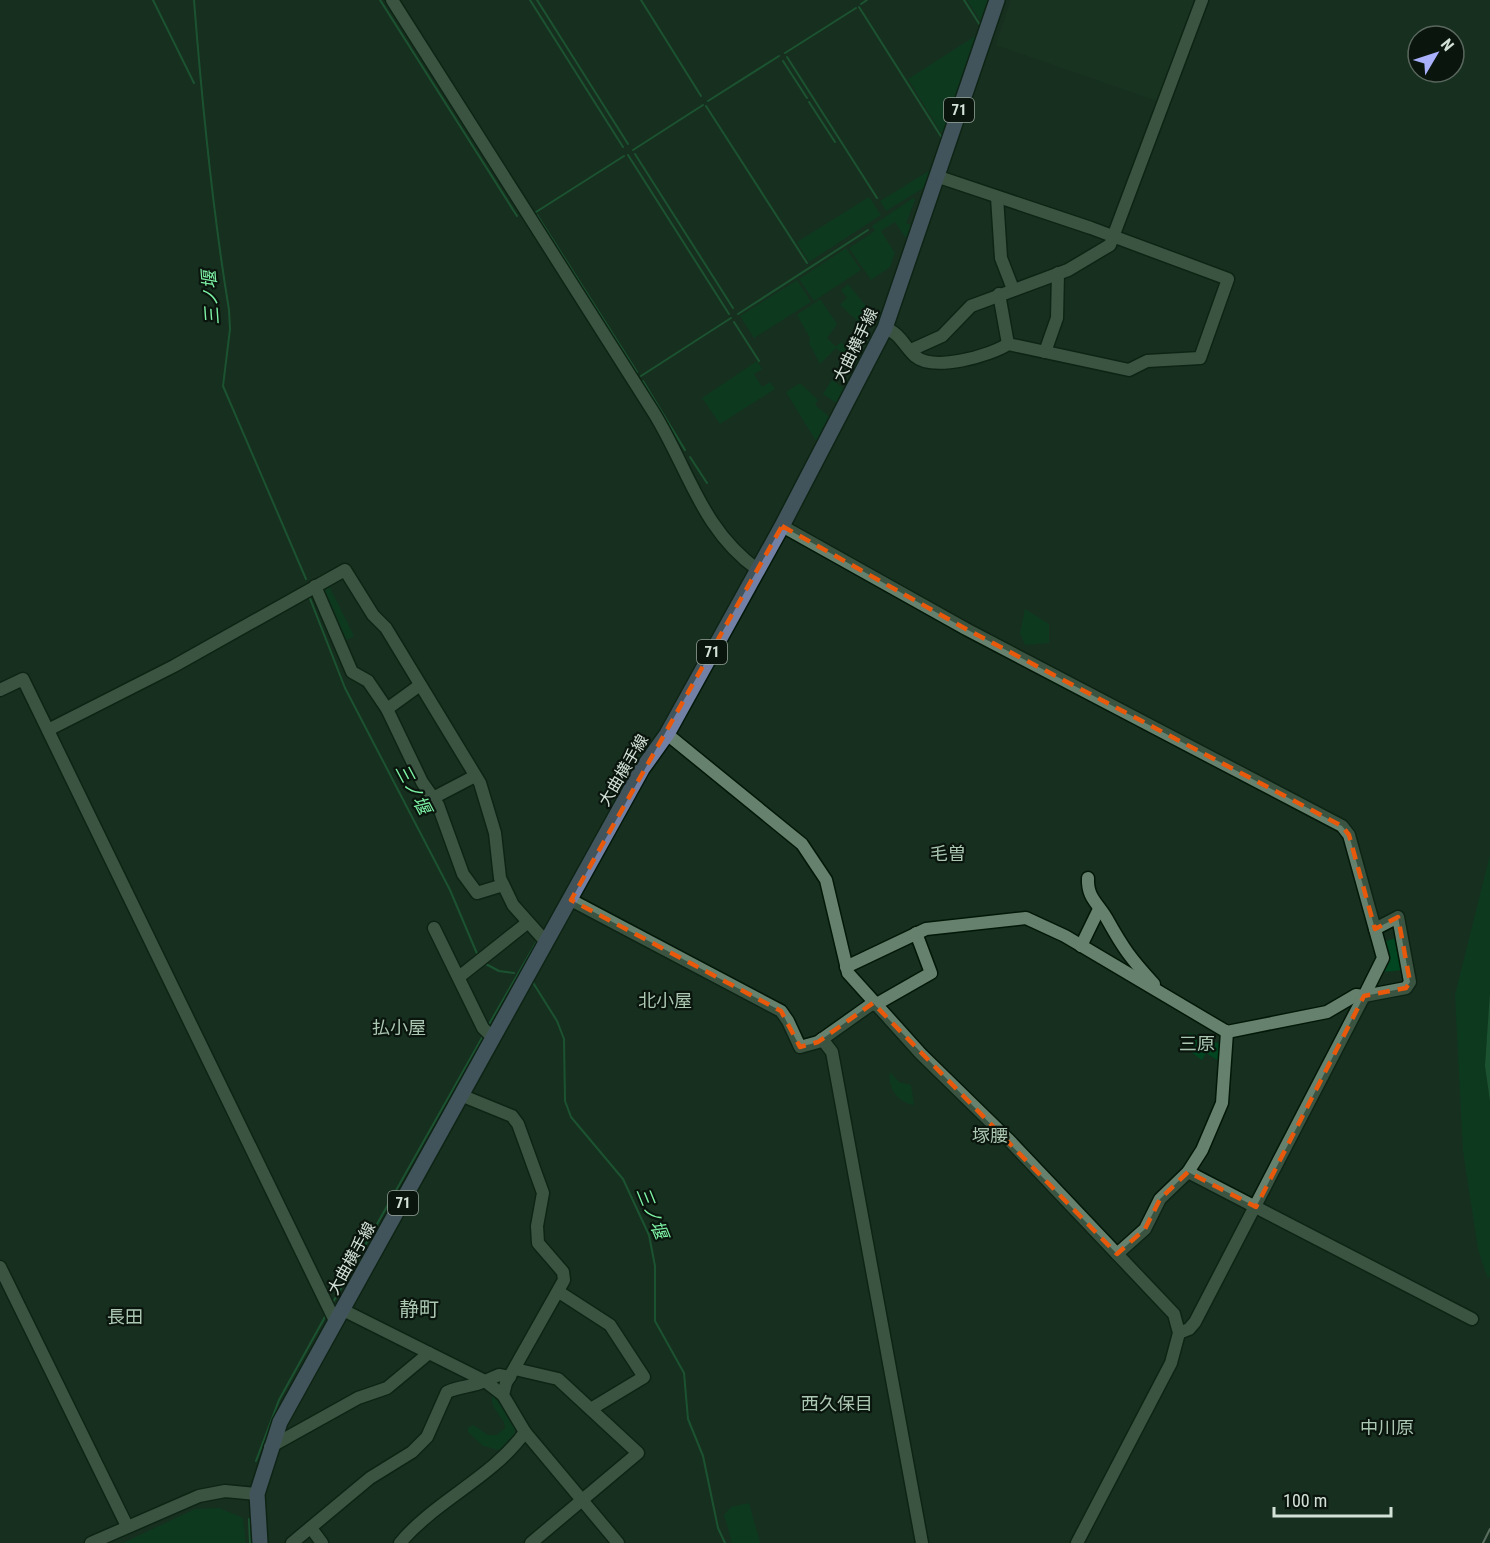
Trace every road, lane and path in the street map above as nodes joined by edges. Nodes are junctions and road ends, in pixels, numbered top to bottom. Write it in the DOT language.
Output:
graph roads {
  1 [pos="392,0"];
  2 [pos="997,0"];
  3 [pos="1202,0"];
  4 [pos="936,176"];
  5 [pos="997,197"];
  6 [pos="1113,237"];
  7 [pos="1058,273"];
  8 [pos="1013,288"];
  9 [pos="999,294"];
  10 [pos="885,328"];
  11 [pos="1008,344"];
  12 [pos="911,350"];
  13 [pos="1045,352"];
  14 [pos="782,526"];
  15 [pos="758,570"];
  16 [pos="315,586"];
  17 [pos="420,685"];
  18 [pos="0,690"];
  19 [pos="387,709"];
  20 [pos="48,730"];
  21 [pos="667,734"];
  22 [pos="475,776"];
  23 [pos="433,798"];
  24 [pos="1088,878"];
  25 [pos="503,885"];
  26 [pos="571,900"];
  27 [pos="1099,909"];
  28 [pos="527,923"];
  29 [pos="434,928"];
  30 [pos="1376,929"];
  31 [pos="916,933"];
  32 [pos="546,942"];
  33 [pos="1081,946"];
  34 [pos="846,967"];
  35 [pos="459,977"];
  36 [pos="1162,993"];
  37 [pos="1364,996"];
  38 [pos="874,1004"];
  39 [pos="1227,1032"];
  40 [pos="494,1038"];
  41 [pos="822,1039"];
  42 [pos="463,1096"];
  43 [pos="1188,1172"];
  44 [pos="1256,1207"];
  45 [pos="1117,1254"];
  46 [pos="0,1267"];
  47 [pos="559,1292"];
  48 [pos="339,1317"];
  49 [pos="1472,1319"];
  50 [pos="1179,1333"];
  51 [pos="429,1353"];
  52 [pos="512,1373"];
  53 [pos="485,1381"];
  54 [pos="503,1395"];
  55 [pos="591,1409"];
  56 [pos="525,1432"];
  57 [pos="270,1447"];
  58 [pos="257,1494"];
  59 [pos="581,1500"];
  60 [pos="127,1526"];
  61 [pos="310,1528"];
  62 [pos="91,1543"];
  63 [pos="260,1543"];
  64 [pos="292,1543"];
  65 [pos="322,1543"];
  66 [pos="400,1543"];
  67 [pos="531,1543"];
  68 [pos="618,1543"];
  69 [pos="922,1543"];
  70 [pos="1077,1543"];
  1 -- 15 [label="street"];
  2 -- 4 [label="main road, 大曲横手線 / 71"];
  3 -- 6 [label="street"];
  4 -- 5 [label="street"];
  4 -- 10 [label="main road, 大曲横手線 / 71"];
  5 -- 6 [label="street"];
  5 -- 8 [label="street"];
  6 -- 7 [label="street"];
  6 -- 13 [label="street"];
  7 -- 8 [label="street"];
  7 -- 13 [label="street"];
  8 -- 9 [label="street"];
  9 -- 11 [label="street"];
  9 -- 12 [label="street"];
  10 -- 12 [label="street"];
  10 -- 14 [label="main road, 大曲横手線 / 71"];
  11 -- 12 [label="street"];
  11 -- 13 [label="street"];
  14 -- 15 [label="main road, 大曲横手線 / 71"];
  14 -- 30 [label="street"];
  15 -- 21 [label="main road, 大曲横手線 / 71"];
  16 -- 17 [label="street"];
  16 -- 19 [label="street"];
  16 -- 20 [label="street"];
  17 -- 19 [label="street"];
  17 -- 22 [label="street"];
  18 -- 20 [label="street"];
  19 -- 23 [label="street"];
  20 -- 48 [label="street"];
  21 -- 26 [label="main road, 大曲横手線 / 71"];
  21 -- 34 [label="street"];
  22 -- 23 [label="street"];
  22 -- 25 [label="street"];
  23 -- 25 [label="street"];
  24 -- 27 [label="street"];
  25 -- 28 [label="street"];
  26 -- 32 [label="main road, 大曲横手線 / 71"];
  26 -- 41 [label="street"];
  27 -- 33 [label="street"];
  27 -- 36 [label="street"];
  28 -- 32 [label="street"];
  28 -- 35 [label="street"];
  29 -- 35 [label="street"];
  30 -- 37 [label="street"];
  30 -- 37 [label="street"];
  31 -- 33 [label="street"];
  31 -- 34 [label="street"];
  31 -- 38 [label="street"];
  32 -- 40 [label="main road, 大曲横手線 / 71"];
  33 -- 36 [label="street"];
  34 -- 38 [label="street"];
  35 -- 40 [label="street"];
  36 -- 39 [label="street"];
  37 -- 39 [label="street"];
  37 -- 44 [label="street"];
  38 -- 41 [label="street"];
  38 -- 45 [label="street"];
  39 -- 43 [label="street"];
  40 -- 42 [label="main road, 大曲横手線 / 71"];
  41 -- 69 [label="street"];
  42 -- 47 [label="street"];
  42 -- 48 [label="main road, 大曲横手線 / 71"];
  43 -- 44 [label="street"];
  43 -- 45 [label="street"];
  44 -- 49 [label="street"];
  44 -- 50 [label="street"];
  45 -- 50 [label="street"];
  46 -- 60 [label="street"];
  47 -- 52 [label="street"];
  47 -- 55 [label="street"];
  48 -- 51 [label="street"];
  48 -- 57 [label="main road, 大曲横手線 / 71"];
  50 -- 70 [label="street"];
  51 -- 53 [label="street"];
  51 -- 57 [label="street"];
  52 -- 53 [label="street"];
  52 -- 54 [label="street"];
  52 -- 55 [label="street"];
  53 -- 54 [label="street"];
  53 -- 61 [label="street"];
  54 -- 56 [label="street"];
  55 -- 59 [label="street"];
  56 -- 59 [label="street"];
  56 -- 66 [label="street"];
  57 -- 58 [label="main road, 大曲横手線 / 71"];
  58 -- 60 [label="street"];
  58 -- 63 [label="main road, 大曲横手線 / 71"];
  59 -- 67 [label="street"];
  59 -- 68 [label="street"];
  60 -- 62 [label="street"];
  61 -- 64 [label="street"];
  61 -- 65 [label="street"];
}
